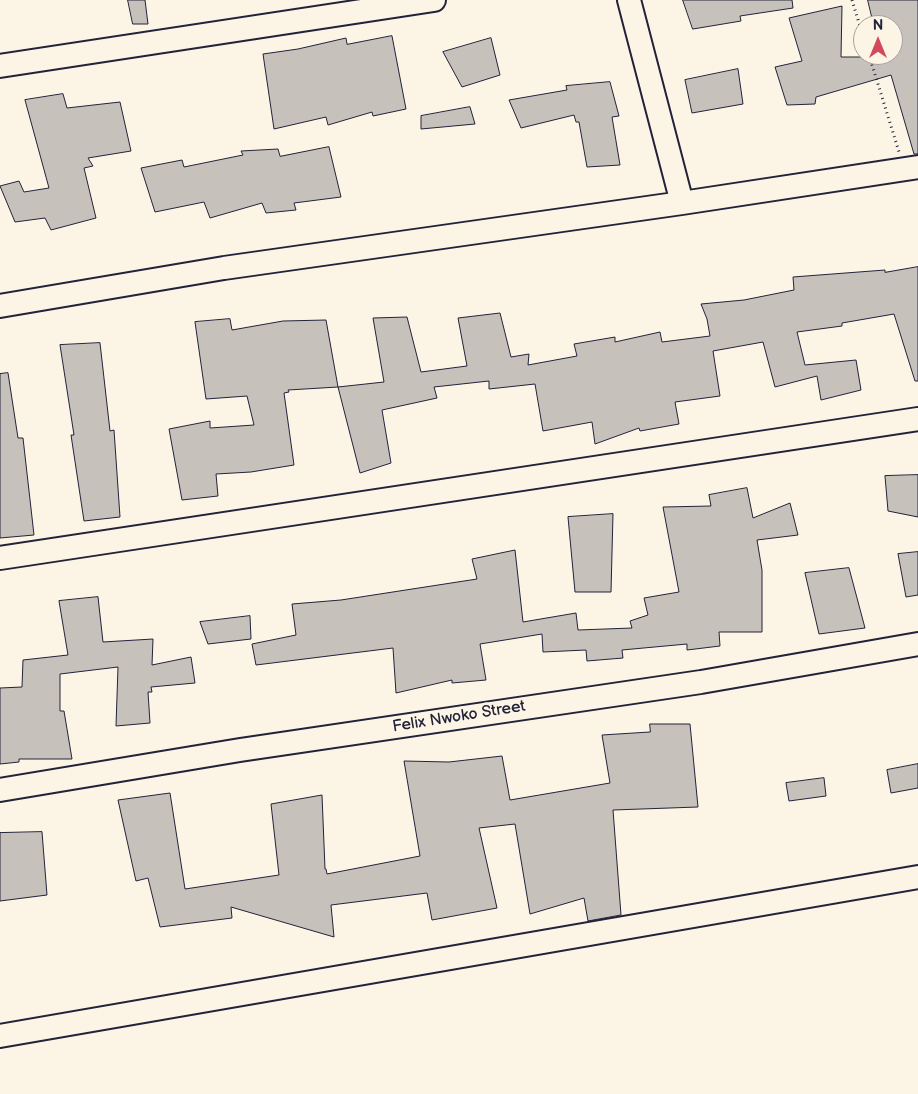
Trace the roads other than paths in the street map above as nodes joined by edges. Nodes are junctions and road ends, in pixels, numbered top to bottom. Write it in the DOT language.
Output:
graph roads {
  1 [pos="434,0"];
  2 [pos="629,0"];
  3 [pos="0,66"];
  4 [pos="911,168"];
  5 [pos="682,204"];
  6 [pos="0,306"];
  7 [pos="918,419"];
  8 [pos="0,558"];
  9 [pos="918,644"];
  10 [pos="0,790"];
  11 [pos="918,877"];
  12 [pos="0,1036"];
  1 -- 3 [label="street"];
  2 -- 5 [label="street"];
  4 -- 5 [label="street"];
  5 -- 6 [label="street"];
  7 -- 8 [label="street"];
  9 -- 10 [label="street, Felix Nwoko Street"];
  11 -- 12 [label="street"];
}
